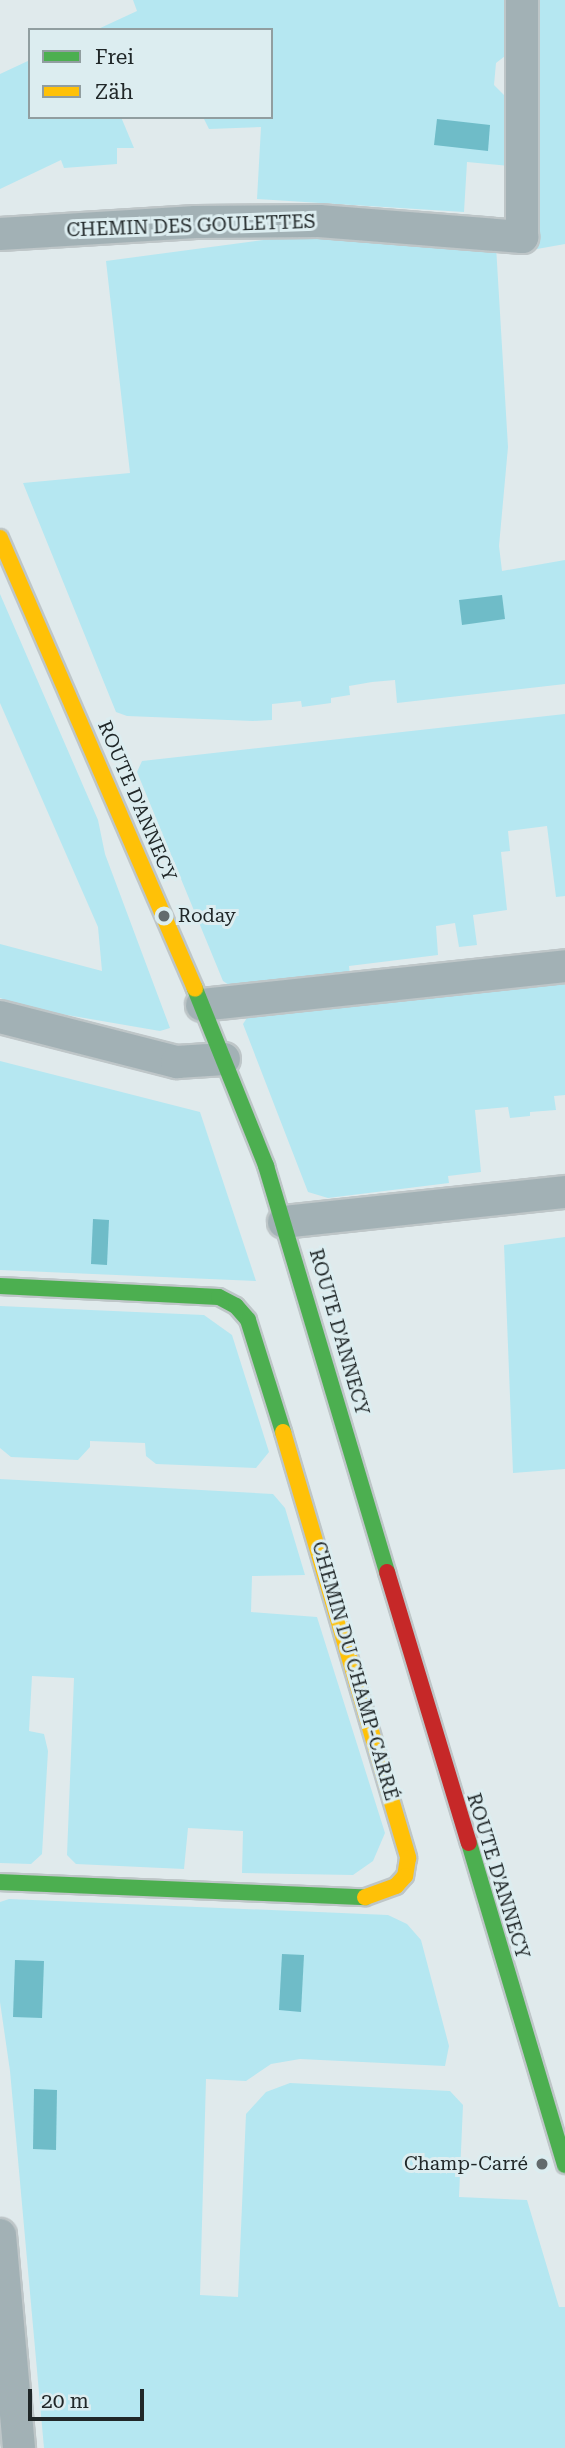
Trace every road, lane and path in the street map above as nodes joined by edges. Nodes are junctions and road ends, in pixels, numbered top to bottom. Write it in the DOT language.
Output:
graph roads {
  1 [pos="522,0"];
  2 [pos="0,234"];
  3 [pos="0,538"];
  4 [pos="565,966"];
  5 [pos="202,1005"];
  6 [pos="0,1017"];
  7 [pos="224,1059"];
  8 [pos="565,1192"];
  9 [pos="284,1222"];
  10 [pos="0,1286"];
  11 [pos="0,1882"];
  12 [pos="565,2165"];
  13 [pos="0,2235"];
  14 [pos="1,2271"];
  15 [pos="19,2448"];
  1 -- 2 [label="street, CHEMIN DES GOULETTES"];
  3 -- 5 [label="main road, ROUTE D'ANNECY"];
  4 -- 5 [label="street"];
  5 -- 7 [label="main road, ROUTE D'ANNECY"];
  6 -- 7 [label="street"];
  7 -- 9 [label="main road, ROUTE D'ANNECY"];
  8 -- 9 [label="street"];
  9 -- 12 [label="main road, ROUTE D'ANNECY"];
  10 -- 11 [label="main road, CHEMIN DU CHAMP-CARRÉ"];
  13 -- 14 [label="street"];
  14 -- 15 [label="street"];
}
